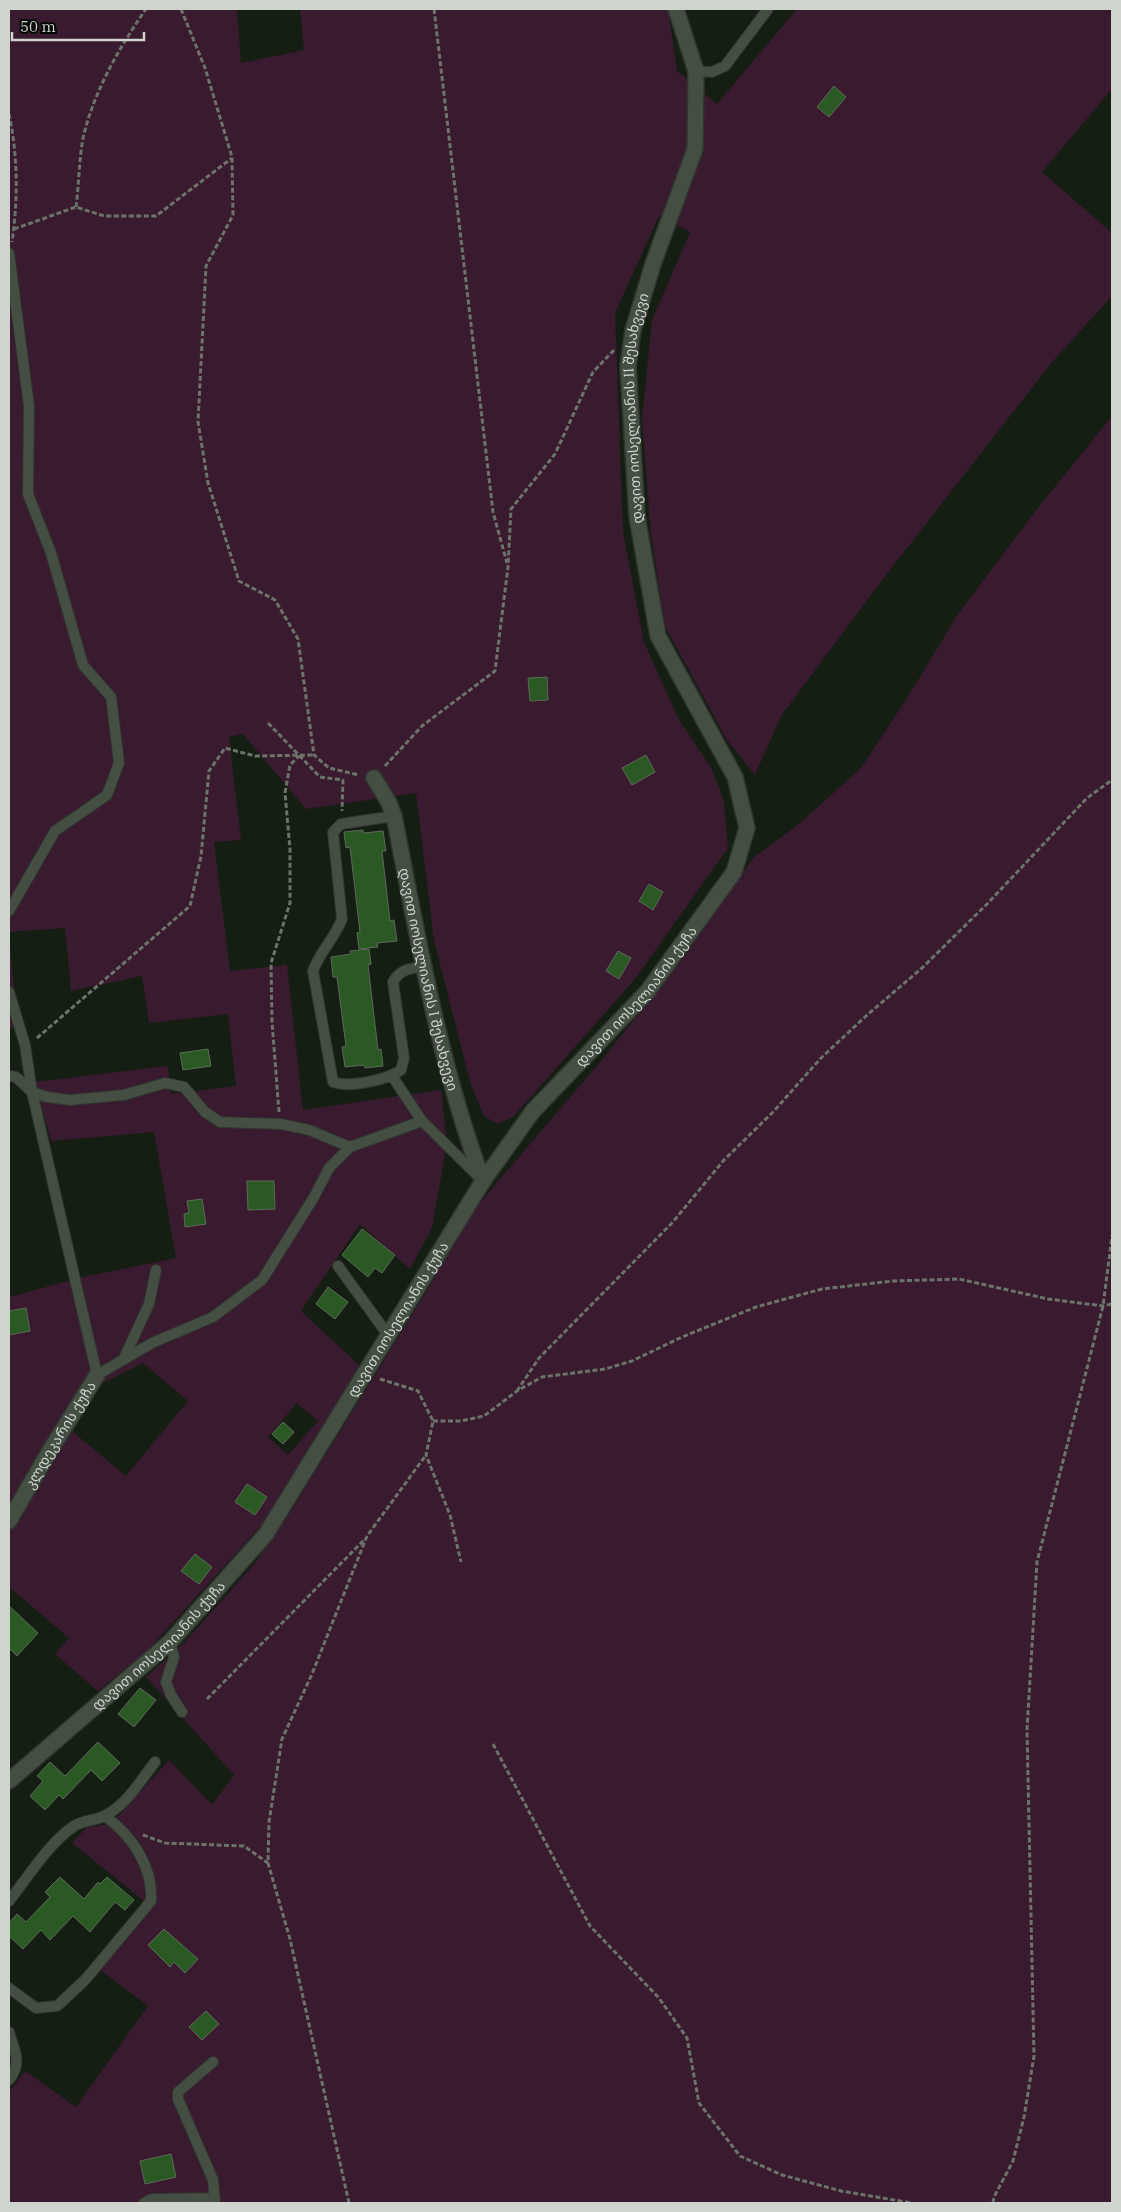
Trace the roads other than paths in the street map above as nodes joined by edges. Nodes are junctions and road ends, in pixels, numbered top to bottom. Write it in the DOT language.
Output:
graph roads {
  1 [pos="676,9"];
  2 [pos="768,9"];
  3 [pos="696,71"];
  4 [pos="10,252"];
  5 [pos="374,778"];
  6 [pos="394,816"];
  7 [pos="746,828"];
  8 [pos="9,912"];
  9 [pos="424,966"];
  10 [pos="9,992"];
  11 [pos="9,1076"];
  12 [pos="392,1076"];
  13 [pos="32,1092"];
  14 [pos="422,1121"];
  15 [pos="350,1147"];
  16 [pos="483,1181"];
  17 [pos="338,1266"];
  18 [pos="156,1270"];
  19 [pos="388,1336"];
  20 [pos="124,1358"];
  21 [pos="97,1375"];
  22 [pos="9,1521"];
  23 [pos="170,1642"];
  24 [pos="182,1712"];
  25 [pos="155,1762"];
  26 [pos="9,1782"];
  27 [pos="106,1816"];
  28 [pos="9,1901"];
  29 [pos="9,1988"];
  30 [pos="9,2032"];
  31 [pos="213,2062"];
  32 [pos="9,2080"];
  33 [pos="214,2201"];
  34 [pos="144,2203"];
  1 -- 3 [label="street, დავით იოსელიანის II შესახვევი"];
  2 -- 3 [label="lane"];
  3 -- 7 [label="street, დავით იოსელიანის II შესახვევი"];
  4 -- 8 [label="lane"];
  5 -- 6 [label="street, დავით იოსელიანის I შესახვევი"];
  6 -- 9 [label="street, დავით იოსელიანის I შესახვევი"];
  6 -- 12 [label="lane"];
  7 -- 16 [label="street, დავით იოსელიანის ქუჩა"];
  9 -- 12 [label="lane"];
  9 -- 16 [label="street, დავით იოსელიანის I შესახვევი"];
  10 -- 13 [label="lane"];
  11 -- 13 [label="lane"];
  12 -- 14 [label="lane"];
  13 -- 15 [label="lane"];
  13 -- 21 [label="lane"];
  14 -- 15 [label="lane"];
  14 -- 16 [label="lane"];
  15 -- 20 [label="lane"];
  16 -- 19 [label="street, დავით იოსელიანის ქუჩა"];
  17 -- 19 [label="lane"];
  18 -- 20 [label="lane"];
  19 -- 23 [label="street, დავით იოსელიანის ქუჩა"];
  20 -- 21 [label="lane"];
  21 -- 22 [label="street, კლდეკარის ქუჩა"];
  23 -- 24 [label="lane"];
  23 -- 26 [label="street, დავით იოსელიანის ქუჩა"];
  25 -- 27 [label="lane"];
  27 -- 28 [label="lane"];
  27 -- 29 [label="lane"];
  30 -- 32 [label="lane"];
  31 -- 33 [label="lane"];
  33 -- 34 [label="lane"];
}
